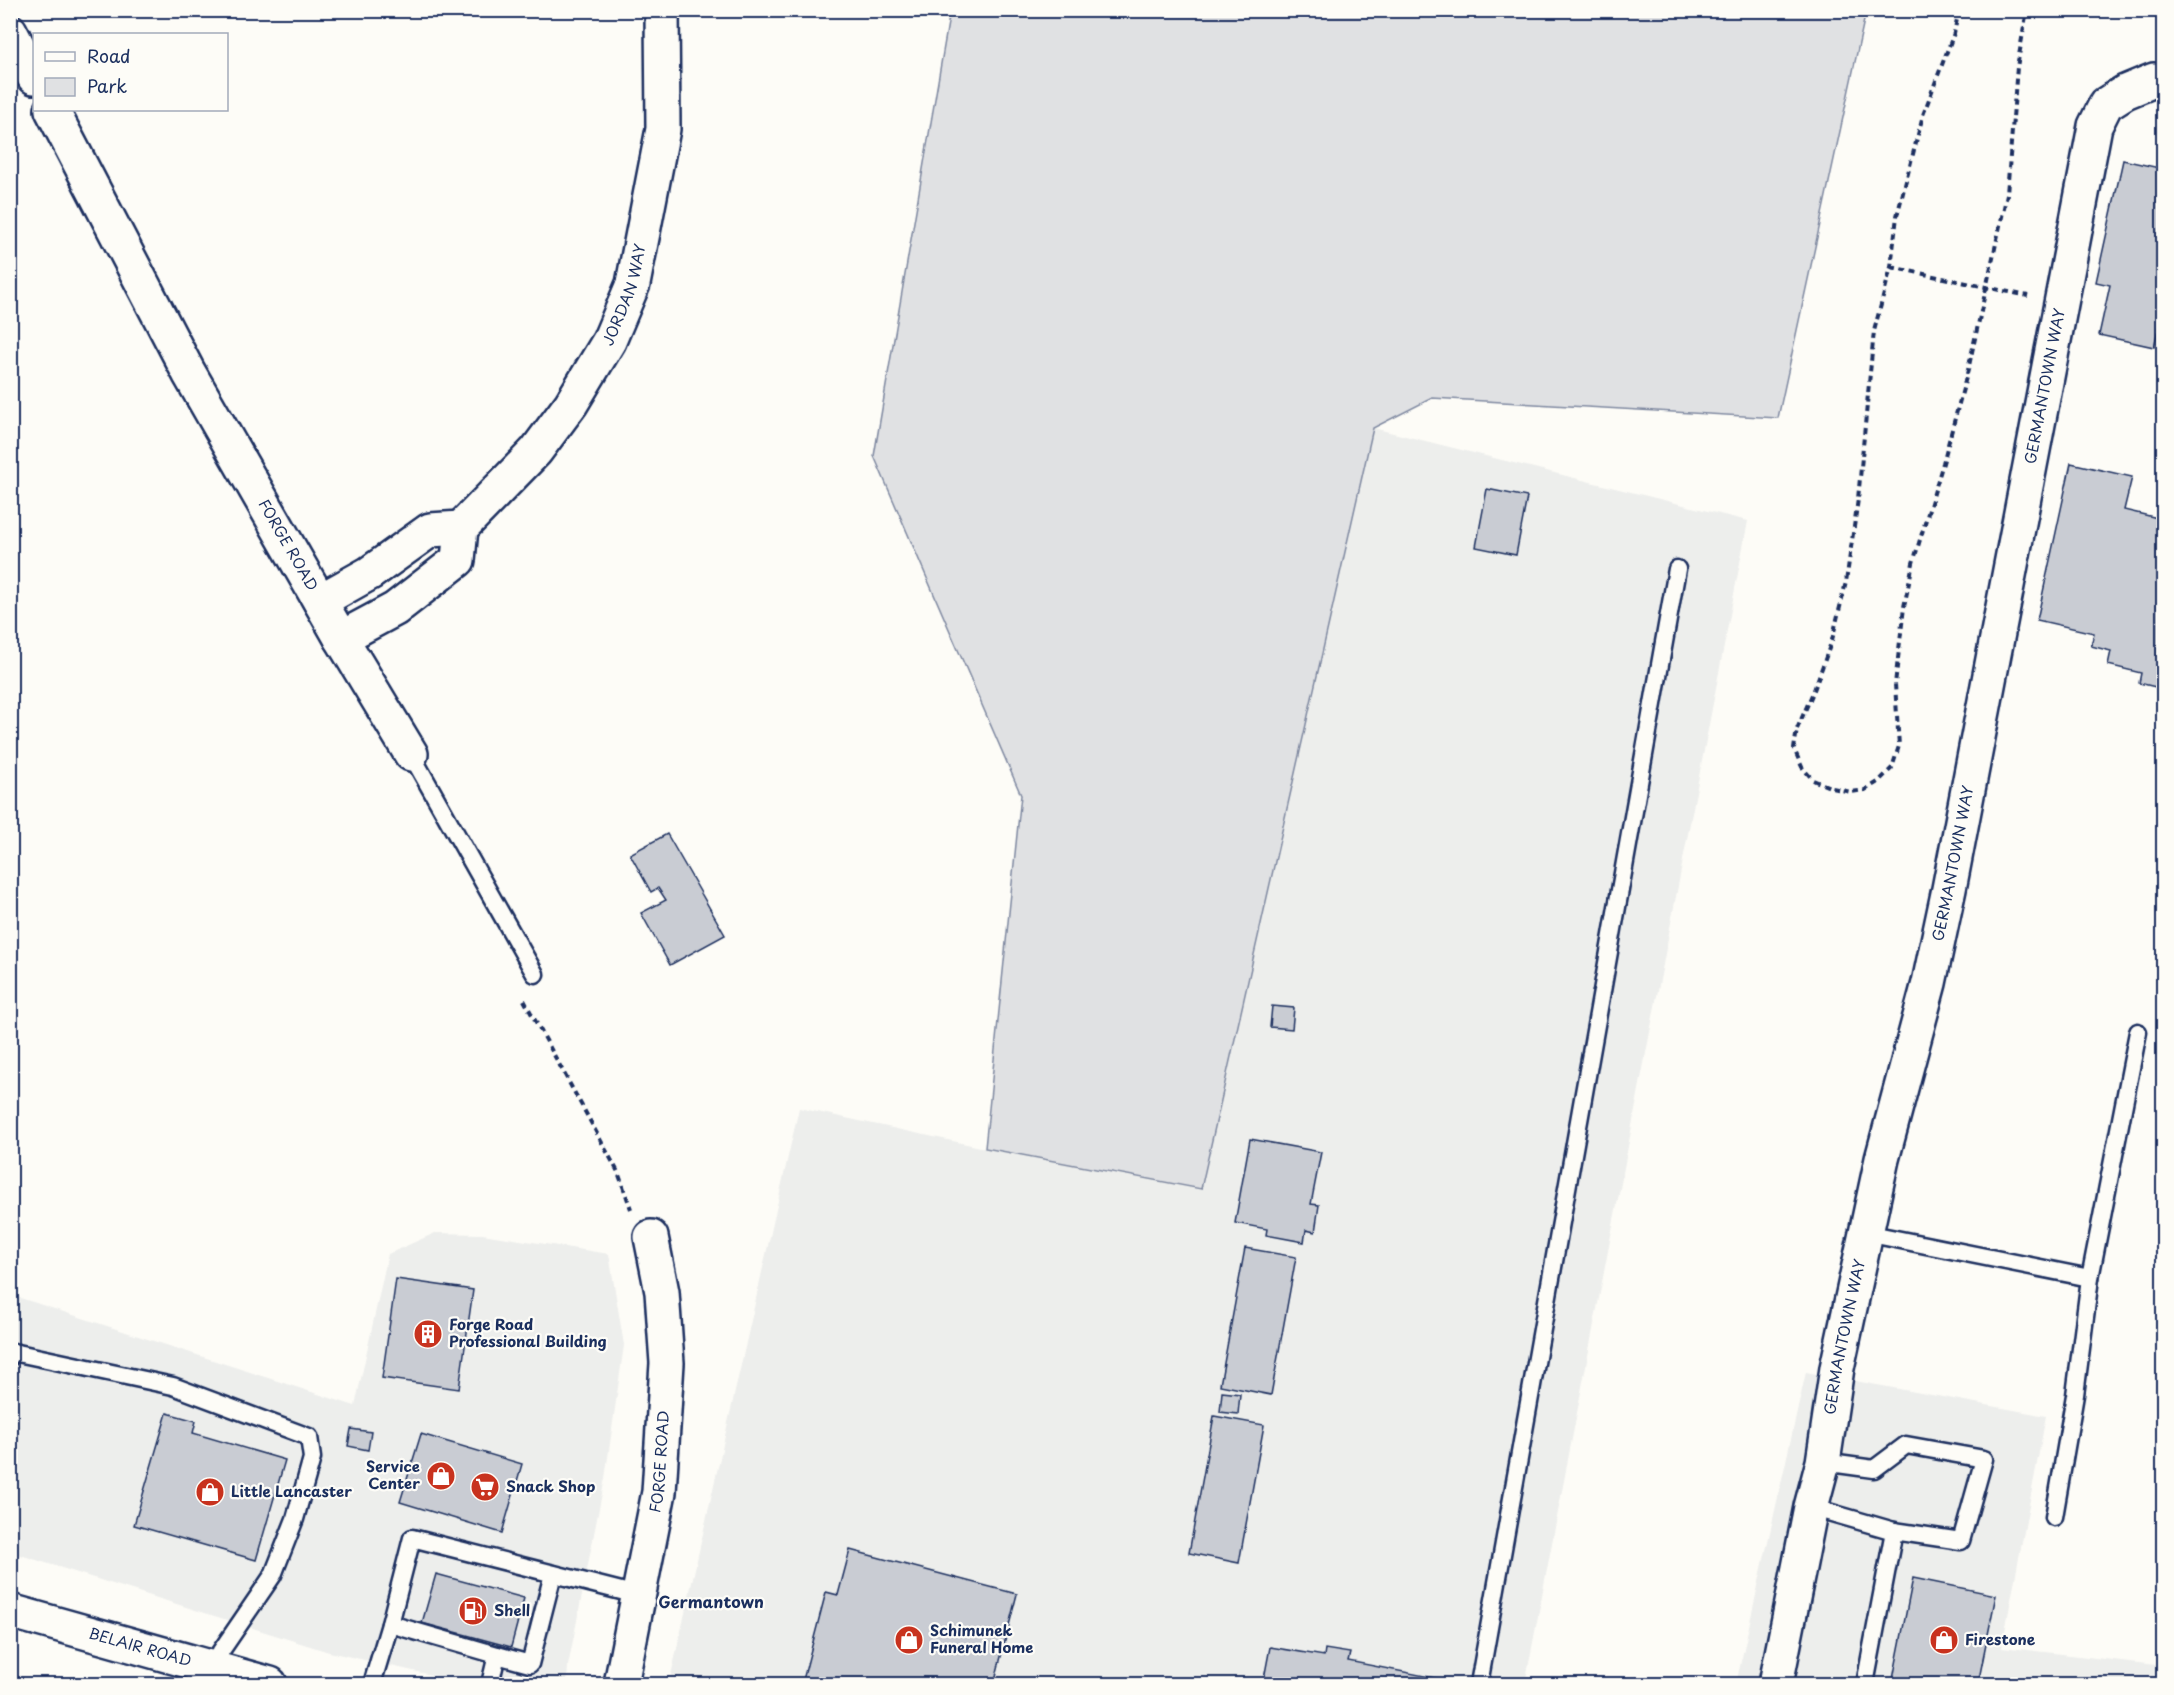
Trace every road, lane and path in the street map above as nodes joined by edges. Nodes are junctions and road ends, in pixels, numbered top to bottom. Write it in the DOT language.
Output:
graph roads {
  1 [pos="662,10"];
  2 [pos="1959,10"];
  3 [pos="2027,10"];
  4 [pos="10,31"];
  5 [pos="33,75"];
  6 [pos="2163,82"];
  7 [pos="52,111"];
  8 [pos="1891,267"];
  9 [pos="1986,287"];
  10 [pos="2061,303"];
  11 [pos="461,528"];
  12 [pos="1677,569"];
  13 [pos="320,601"];
  14 [pos="341,638"];
  15 [pos="411,754"];
  16 [pos="535,974"];
  17 [pos="2138,1032"];
  18 [pos="1866,1233"];
  19 [pos="651,1237"];
  20 [pos="2090,1278"];
  21 [pos="10,1357"];
  22 [pos="1822,1462"];
  23 [pos="1811,1507"];
  24 [pos="2054,1517"];
  25 [pos="1894,1531"];
  26 [pos="554,1574"];
  27 [pos="637,1595"];
  28 [pos="10,1611"];
  29 [pos="390,1624"];
  30 [pos="498,1654"];
  31 [pos="210,1667"];
  32 [pos="270,1684"];
  33 [pos="372,1684"];
  34 [pos="490,1684"];
  35 [pos="621,1684"];
  36 [pos="1479,1684"];
  37 [pos="1776,1684"];
  38 [pos="1865,1684"];
  1 -- 11 [label="main road, JORDAN WAY"];
  2 -- 8 [label="path"];
  3 -- 9 [label="path"];
  4 -- 5 [label="main road"];
  6 -- 10 [label="main road, GERMANTOWN WAY"];
  7 -- 13 [label="main road, FORGE ROAD"];
  8 -- 9 [label="path"];
  8 -- 9 [label="path"];
  9 -- 10 [label="path"];
  10 -- 18 [label="main road, GERMANTOWN WAY"];
  11 -- 13 [label="main road"];
  11 -- 14 [label="main road"];
  12 -- 36 [label="lane"];
  13 -- 14 [label="main road, FORGE ROAD"];
  14 -- 15 [label="main road, FORGE ROAD"];
  15 -- 16 [label="lane, FORGE ROAD"];
  16 -- 19 [label="path"];
  17 -- 20 [label="lane"];
  18 -- 20 [label="lane"];
  18 -- 22 [label="main road, GERMANTOWN WAY"];
  19 -- 27 [label="main road, FORGE ROAD"];
  20 -- 24 [label="lane"];
  21 -- 31 [label="lane"];
  22 -- 23 [label="main road, GERMANTOWN WAY"];
  22 -- 25 [label="lane"];
  23 -- 25 [label="lane"];
  23 -- 37 [label="main road, GERMANTOWN WAY"];
  25 -- 38 [label="lane"];
  26 -- 27 [label="lane"];
  26 -- 29 [label="lane"];
  26 -- 30 [label="lane"];
  27 -- 35 [label="main road, FORGE ROAD"];
  28 -- 31 [label="main road, BELAIR ROAD"];
  29 -- 30 [label="lane"];
  29 -- 33 [label="lane"];
  30 -- 34 [label="lane"];
  31 -- 32 [label="main road, BELAIR ROAD"];
}
